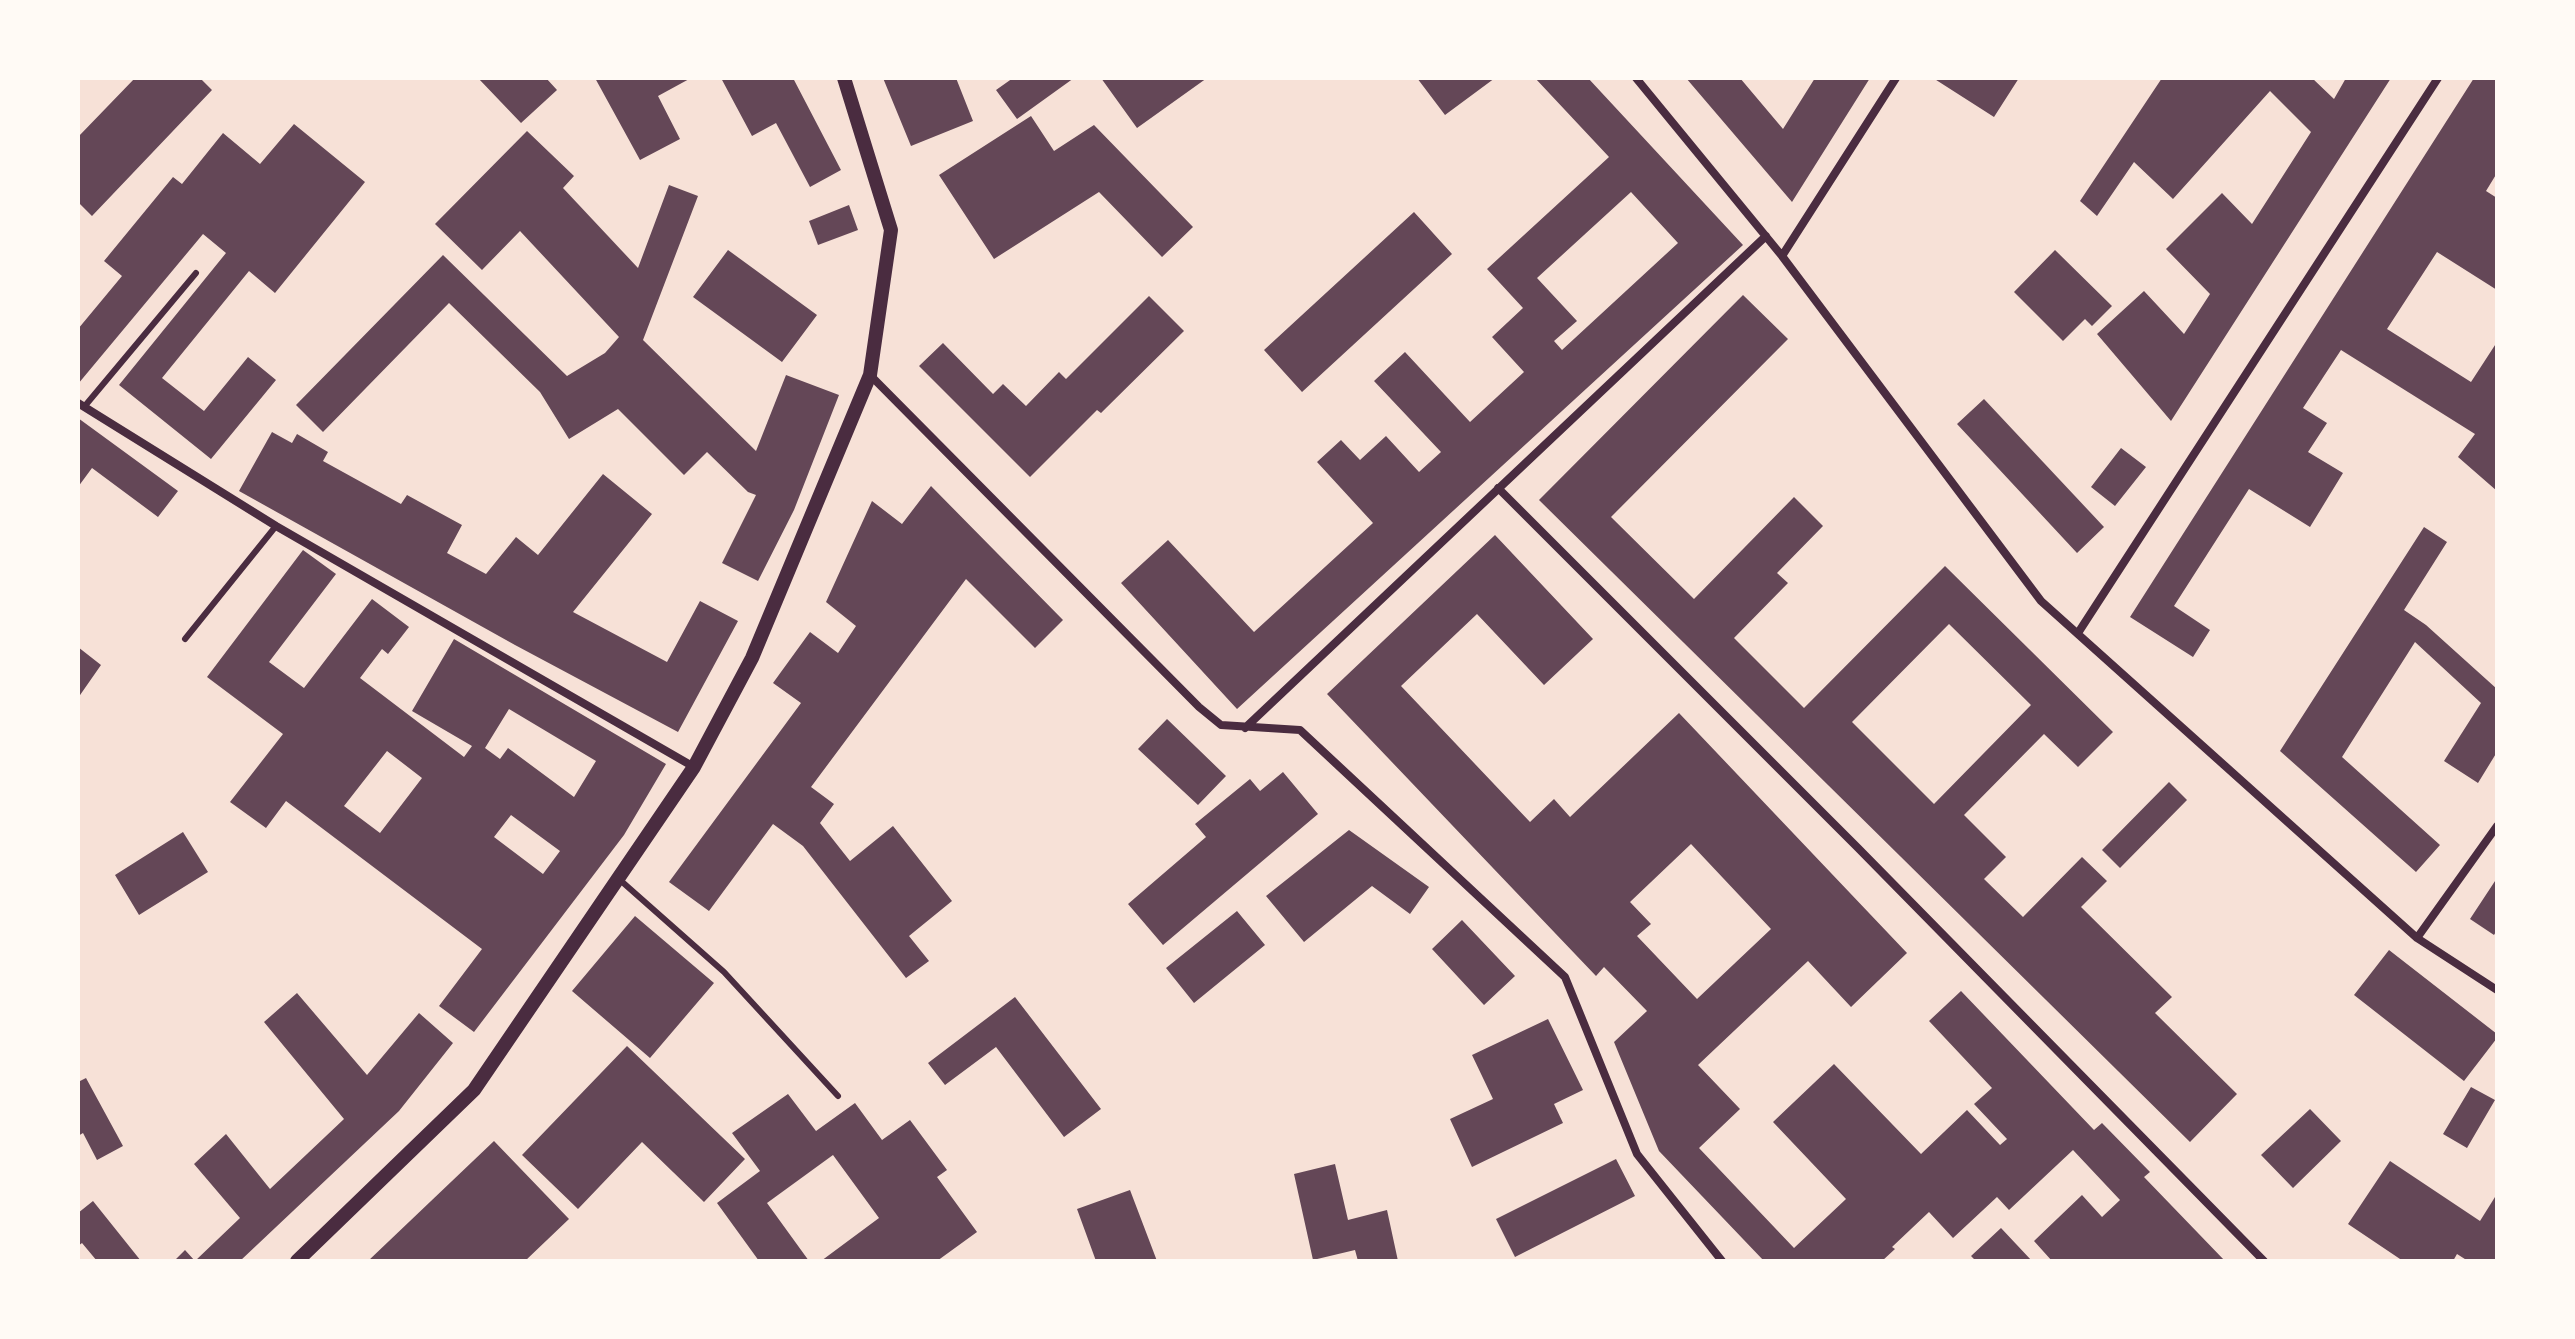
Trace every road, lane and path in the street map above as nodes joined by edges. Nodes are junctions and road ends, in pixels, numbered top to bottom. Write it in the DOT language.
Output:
graph roads {
  1 [pos="844,78"];
  2 [pos="1636,78"];
  3 [pos="1896,78"];
  4 [pos="2438,78"];
  5 [pos="1766,236"];
  6 [pos="1782,256"];
  7 [pos="196,273"];
  8 [pos="870,375"];
  9 [pos="81,405"];
  10 [pos="1498,488"];
  11 [pos="276,526"];
  12 [pos="2078,633"];
  13 [pos="185,639"];
  14 [pos="1245,728"];
  15 [pos="694,767"];
  16 [pos="2497,826"];
  17 [pos="617,878"];
  18 [pos="2417,938"];
  19 [pos="2497,990"];
  20 [pos="838,1096"];
  21 [pos="297,1261"];
  22 [pos="1722,1261"];
  23 [pos="2264,1261"];
  1 -- 8 [label="street"];
  2 -- 5 [label="street"];
  3 -- 6 [label="street"];
  4 -- 12 [label="street"];
  5 -- 6 [label="street"];
  5 -- 10 [label="street"];
  6 -- 12 [label="street"];
  7 -- 9 [label="lane"];
  8 -- 14 [label="street"];
  8 -- 15 [label="street"];
  9 -- 11 [label="street"];
  10 -- 14 [label="street"];
  10 -- 23 [label="street"];
  11 -- 13 [label="lane"];
  11 -- 15 [label="street"];
  12 -- 18 [label="street"];
  14 -- 22 [label="street"];
  15 -- 17 [label="street"];
  16 -- 18 [label="street"];
  17 -- 20 [label="lane"];
  17 -- 21 [label="street"];
  18 -- 19 [label="street"];
}
